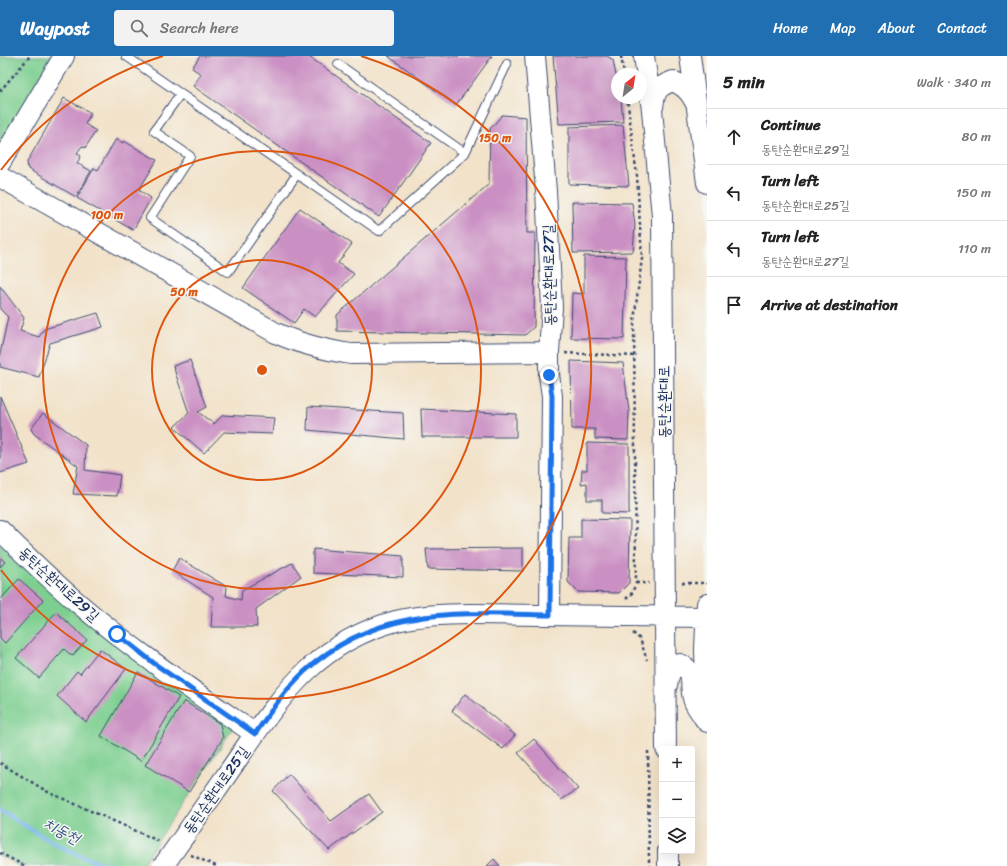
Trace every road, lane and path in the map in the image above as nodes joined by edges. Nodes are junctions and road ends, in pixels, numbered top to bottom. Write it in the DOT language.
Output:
graph roads {
  1 [pos="30,56"];
  2 [pos="64,56"];
  3 [pos="126,56"];
  4 [pos="535,56"];
  5 [pos="622,56"];
  6 [pos="690,56"];
  7 [pos="646,60"];
  8 [pos="622,61"];
  9 [pos="338,64"];
  10 [pos="507,64"];
  11 [pos="623,68"];
  12 [pos="0,91"];
  13 [pos="181,93"];
  14 [pos="628,104"];
  15 [pos="698,108"];
  16 [pos="652,110"];
  17 [pos="464,153"];
  18 [pos="0,163"];
  19 [pos="297,174"];
  20 [pos="0,177"];
  21 [pos="707,183"];
  22 [pos="549,352"];
  23 [pos="635,356"];
  24 [pos="0,530"];
  25 [pos="626,599"];
  26 [pos="707,613"];
  27 [pos="550,615"];
  28 [pos="666,616"];
  29 [pos="627,631"];
  30 [pos="647,666"];
  31 [pos="665,700"];
  32 [pos="707,723"];
  33 [pos="255,734"];
  34 [pos="657,748"];
  35 [pos="0,763"];
  36 [pos="165,844"];
  37 [pos="186,844"];
  38 [pos="0,853"];
  39 [pos="668,854"];
  40 [pos="26,866"];
  41 [pos="163,866"];
  42 [pos="216,866"];
  43 [pos="649,866"];
  44 [pos="668,866"];
  1 -- 12 [label="path"];
  2 -- 18 [label="street"];
  3 -- 13 [label="lane"];
  4 -- 22 [label="street, 동탄순환대로27길"];
  5 -- 8 [label="path"];
  6 -- 15 [label="street"];
  7 -- 8 [label="path"];
  7 -- 16 [label="street, 동탄순환대로"];
  8 -- 11 [label="path"];
  9 -- 17 [label="lane"];
  10 -- 17 [label="lane"];
  13 -- 19 [label="lane"];
  13 -- 19 [label="lane"];
  14 -- 23 [label="path"];
  15 -- 16 [label="street"];
  15 -- 21 [label="street"];
  16 -- 28 [label="street, 동탄순환대로"];
  17 -- 19 [label="lane"];
  20 -- 22 [label="street"];
  22 -- 23 [label="path"];
  22 -- 27 [label="street, 동탄순환대로27길"];
  23 -- 25 [label="path"];
  24 -- 33 [label="street, 동탄순환대로29길"];
  26 -- 28 [label="street, 동탄순환대로25길"];
  26 -- 32 [label="street"];
  27 -- 28 [label="street, 동탄순환대로25길"];
  27 -- 33 [label="street, 동탄순환대로25길"];
  28 -- 31 [label="street, 동탄순환대로"];
  29 -- 30 [label="path"];
  31 -- 32 [label="street"];
  31 -- 34 [label="street, 동탄순환대로"];
  33 -- 37 [label="street, 동탄순환대로25길"];
  34 -- 43 [label="path"];
  35 -- 36 [label="path"];
  37 -- 41 [label="street, 동탄순환대로25길, bridge"];
  37 -- 42 [label="path"];
  38 -- 40 [label="path"];
  39 -- 44 [label="street"];
}
